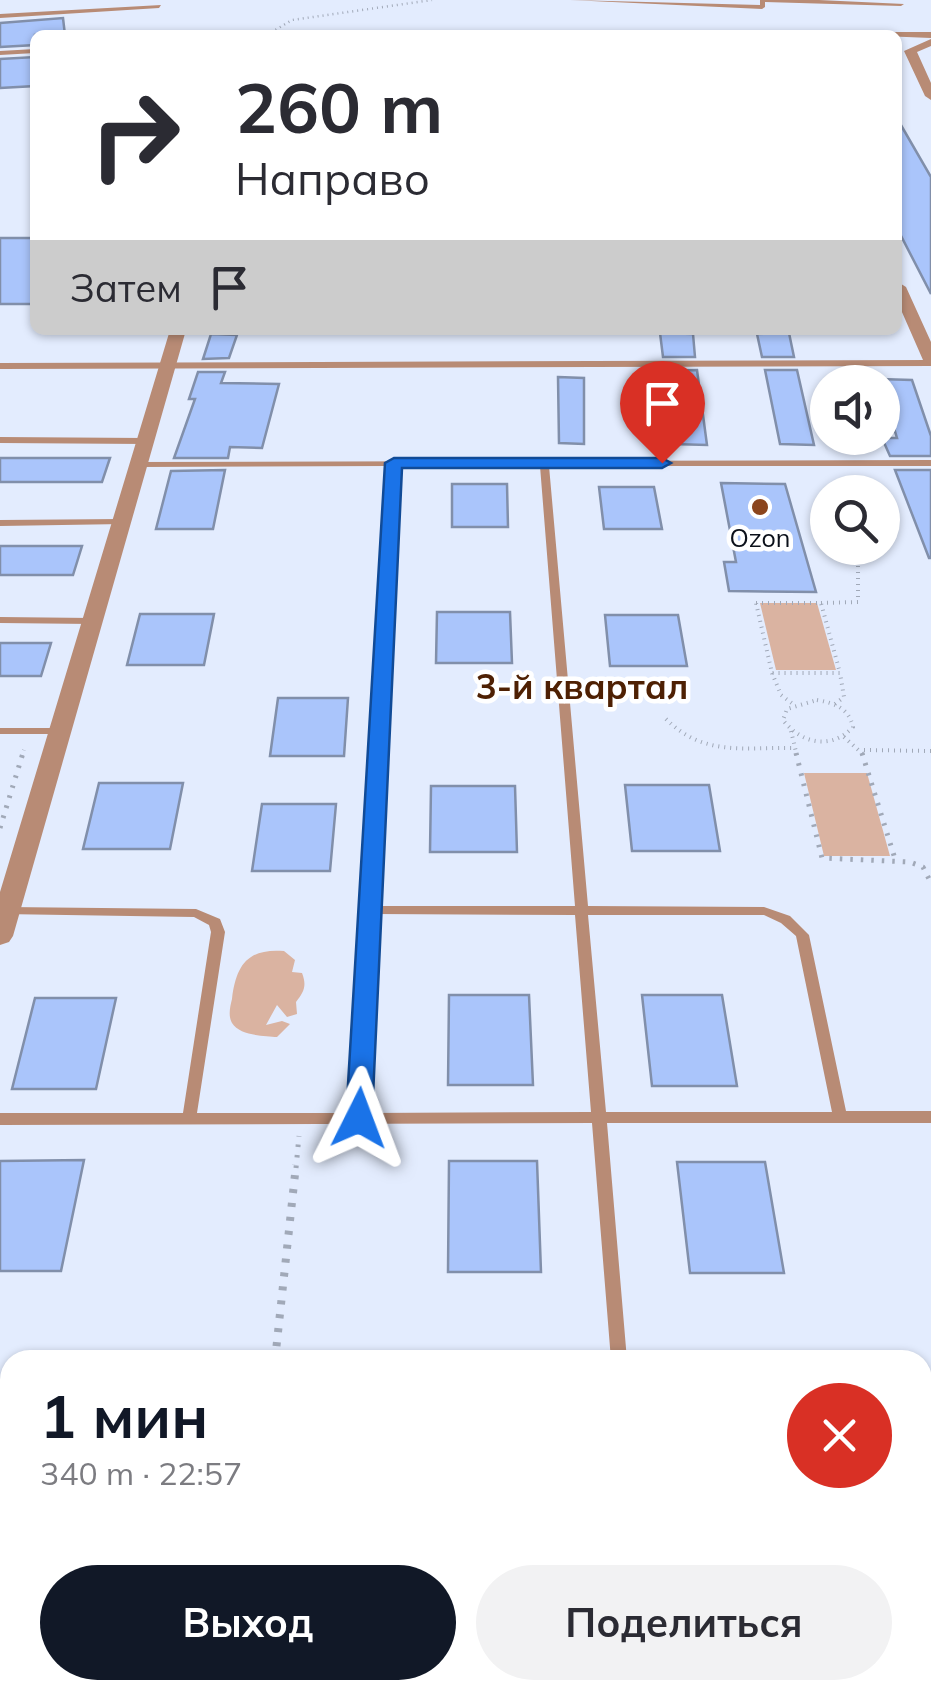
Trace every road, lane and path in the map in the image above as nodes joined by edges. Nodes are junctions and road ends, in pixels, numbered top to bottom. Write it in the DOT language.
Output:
graph roads {
  1 [pos="432,0"];
  2 [pos="573,0"];
  3 [pos="763,0"];
  4 [pos="901,4"];
  5 [pos="158,6"];
  6 [pos="0,16"];
  7 [pos="275,30"];
  8 [pos="902,37"];
  9 [pos="931,38"];
  10 [pos="30,51"];
  11 [pos="0,53"];
  12 [pos="931,96"];
  13 [pos="902,296"];
  14 [pos="177,335"];
  15 [pos="931,362"];
  16 [pos="168,365"];
  17 [pos="0,366"];
  18 [pos="0,440"];
  19 [pos="142,452"];
  20 [pos="931,462"];
  21 [pos="394,463"];
  22 [pos="544,463"];
  23 [pos="121,522"];
  24 [pos="0,523"];
  25 [pos="858,565"];
  26 [pos="821,604"];
  27 [pos="0,620"];
  28 [pos="92,621"];
  29 [pos="772,673"];
  30 [pos="840,673"];
  31 [pos="793,704"];
  32 [pos="835,704"];
  33 [pos="666,718"];
  34 [pos="0,731"];
  35 [pos="60,731"];
  36 [pos="791,731"];
  37 [pos="844,737"];
  38 [pos="795,748"];
  39 [pos="24,750"];
  40 [pos="862,750"];
  41 [pos="931,751"];
  42 [pos="0,828"];
  43 [pos="896,862"];
  44 [pos="10,867"];
  45 [pos="931,883"];
  46 [pos="7,910"];
  47 [pos="370,910"];
  48 [pos="581,911"];
  49 [pos="0,936"];
  50 [pos="931,1117"];
  51 [pos="301,1118"];
  52 [pos="359,1118"];
  53 [pos="598,1118"];
  54 [pos="840,1118"];
  55 [pos="0,1119"];
  56 [pos="189,1119"];
  57 [pos="276,1350"];
  58 [pos="617,1350"];
  1 -- 7 [label="path"];
  2 -- 3 [label="lane"];
  3 -- 4 [label="lane"];
  5 -- 6 [label="lane"];
  8 -- 9 [label="street"];
  9 -- 12 [label="street"];
  10 -- 11 [label="lane"];
  13 -- 15 [label="street"];
  14 -- 16 [label="street"];
  15 -- 16 [label="lane"];
  16 -- 17 [label="lane"];
  16 -- 19 [label="street"];
  18 -- 19 [label="lane"];
  19 -- 21 [label="lane"];
  19 -- 23 [label="street"];
  20 -- 22 [label="lane"];
  21 -- 22 [label="lane"];
  21 -- 47 [label="lane"];
  22 -- 48 [label="lane"];
  23 -- 24 [label="lane"];
  23 -- 28 [label="street"];
  25 -- 26 [label="path"];
  26 -- 29 [label="path"];
  26 -- 30 [label="path"];
  27 -- 28 [label="lane"];
  28 -- 35 [label="street"];
  29 -- 30 [label="path"];
  29 -- 31 [label="path"];
  30 -- 32 [label="path"];
  31 -- 32 [label="path"];
  31 -- 36 [label="path"];
  32 -- 37 [label="path"];
  33 -- 38 [label="path"];
  34 -- 35 [label="lane"];
  35 -- 44 [label="street"];
  36 -- 37 [label="path"];
  36 -- 38 [label="path"];
  37 -- 40 [label="path"];
  38 -- 43 [label="path"];
  39 -- 42 [label="path"];
  40 -- 41 [label="path"];
  40 -- 43 [label="path"];
  43 -- 45 [label="path"];
  44 -- 46 [label="street"];
  46 -- 49 [label="street"];
  46 -- 56 [label="lane"];
  47 -- 48 [label="lane"];
  47 -- 52 [label="lane"];
  48 -- 53 [label="lane"];
  48 -- 54 [label="lane"];
  50 -- 54 [label="lane"];
  51 -- 52 [label="lane"];
  51 -- 56 [label="lane"];
  51 -- 57 [label="path"];
  52 -- 53 [label="lane"];
  53 -- 54 [label="lane"];
  53 -- 58 [label="lane"];
  55 -- 56 [label="lane"];
}
